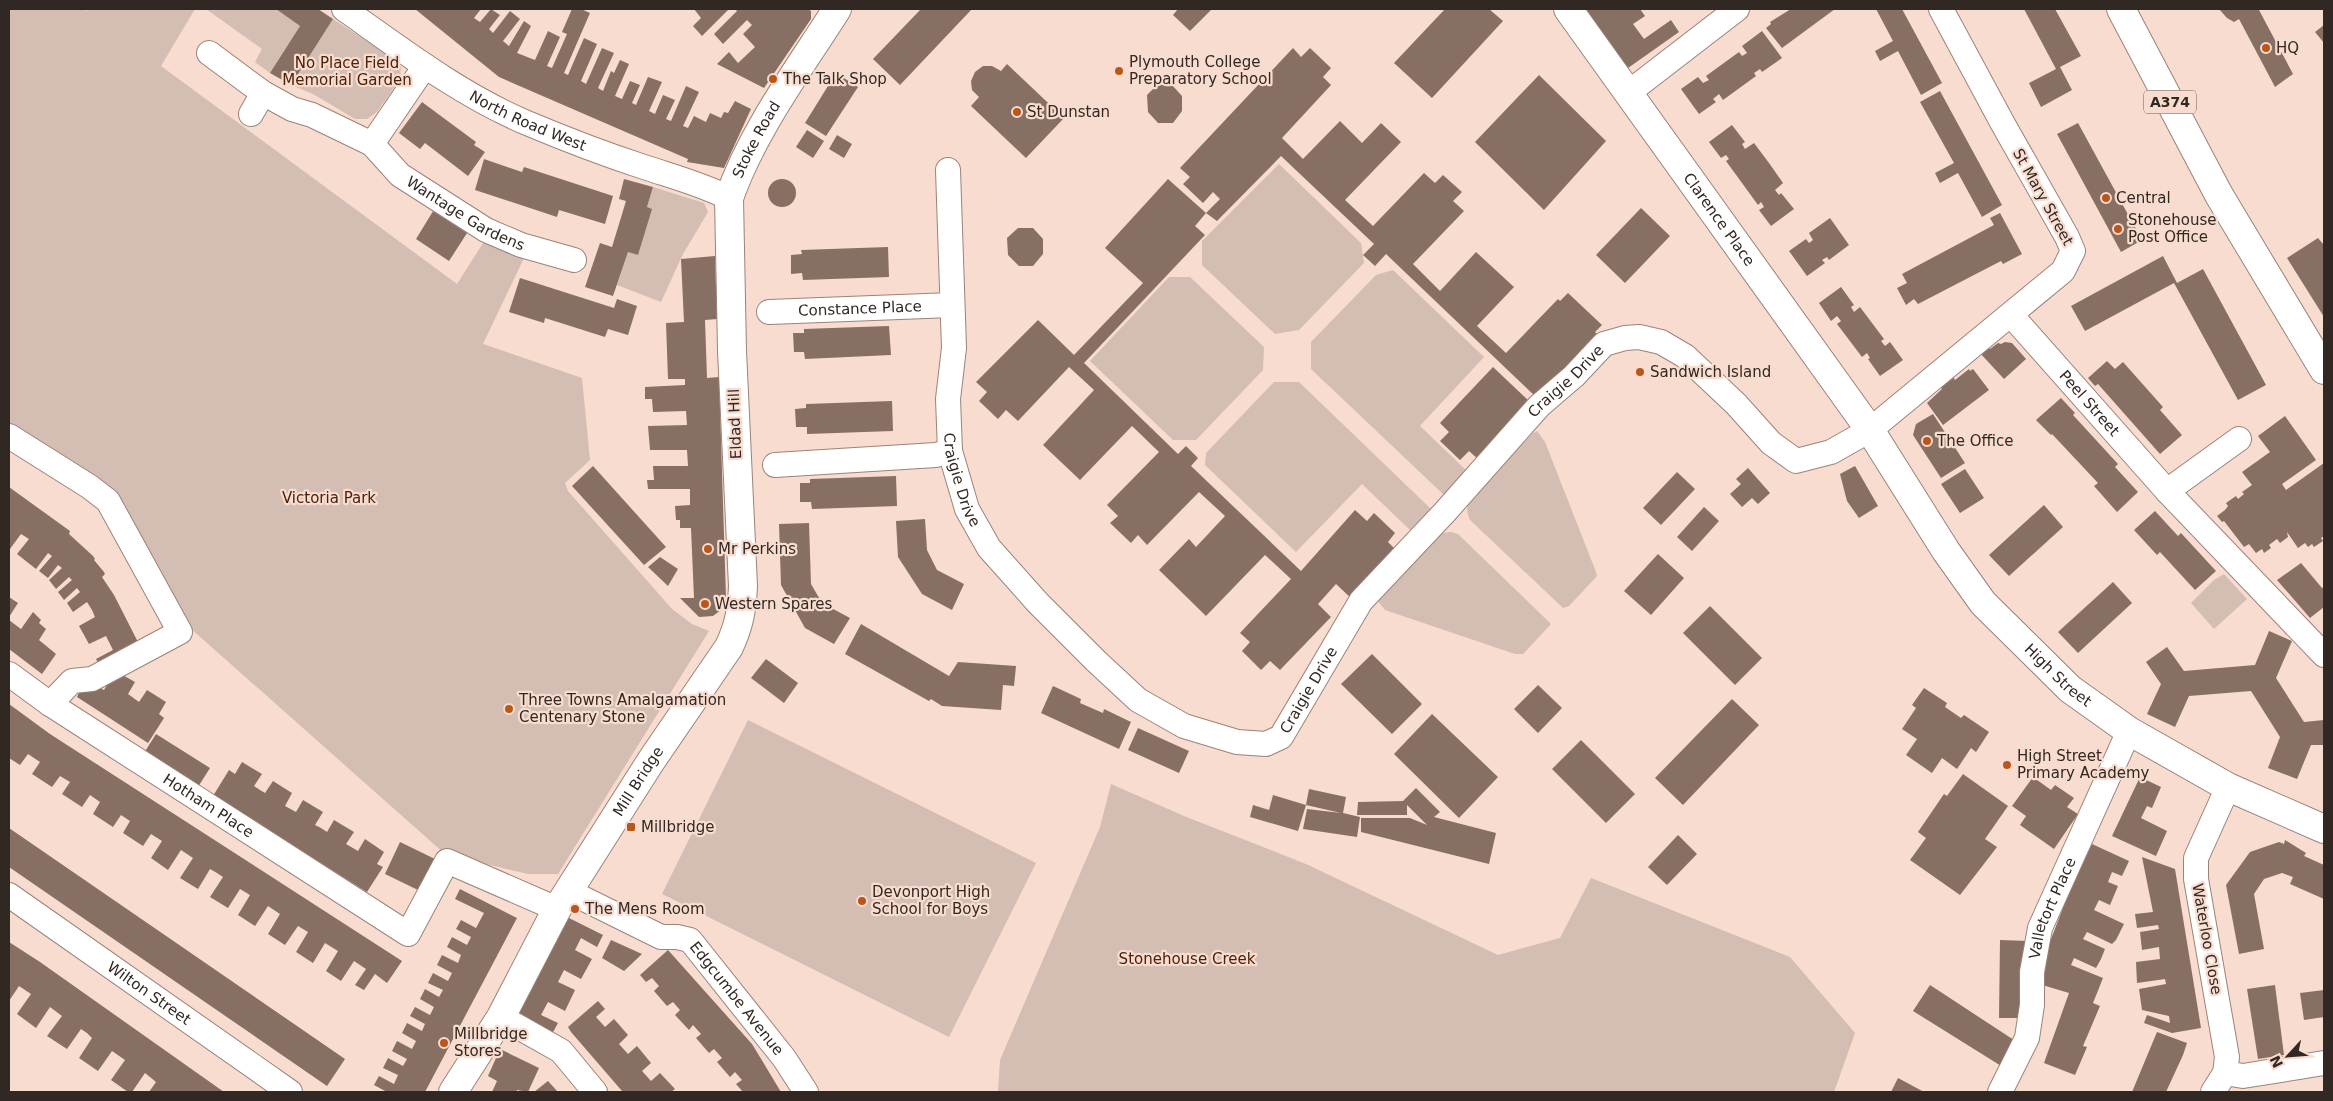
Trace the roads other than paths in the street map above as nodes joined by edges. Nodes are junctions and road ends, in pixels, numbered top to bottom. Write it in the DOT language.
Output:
graph roads {
  1 [pos="344,9"];
  2 [pos="837,9"];
  3 [pos="1568,9"];
  4 [pos="1737,9"];
  5 [pos="1941,9"];
  6 [pos="2121,9"];
  7 [pos="209,53"];
  8 [pos="425,66"];
  9 [pos="264,93"];
  10 [pos="1628,93"];
  11 [pos="251,114"];
  12 [pos="372,144"];
  13 [pos="948,170"];
  14 [pos="729,198"];
  15 [pos="574,260"];
  16 [pos="952,305"];
  17 [pos="769,312"];
  18 [pos="2011,314"];
  19 [pos="2324,370"];
  20 [pos="1870,430"];
  21 [pos="9,436"];
  22 [pos="2239,439"];
  23 [pos="950,451"];
  24 [pos="775,465"];
  25 [pos="2167,492"];
  26 [pos="729,647"];
  27 [pos="2324,655"];
  28 [pos="9,674"];
  29 [pos="50,704"];
  30 [pos="2129,731"];
  31 [pos="2228,788"];
  32 [pos="2324,829"];
  33 [pos="9,895"];
  34 [pos="562,900"];
  35 [pos="408,934"];
  36 [pos="501,1017"];
  37 [pos="2324,1063"];
  38 [pos="2219,1082"];
  39 [pos="290,1092"];
  40 [pos="453,1092"];
  41 [pos="595,1092"];
  42 [pos="806,1092"];
  43 [pos="2000,1092"];
  1 -- 8 [label="street, North Road West"];
  2 -- 14 [label="street, Stoke Road"];
  3 -- 10 [label="street, Clarence Place"];
  4 -- 10 [label="street"];
  5 -- 18 [label="street, St Mary Street"];
  6 -- 19 [label="street, A374"];
  7 -- 9 [label="street, Wantage Gardens"];
  8 -- 12 [label="street"];
  8 -- 14 [label="street, North Road West"];
  9 -- 11 [label="street"];
  9 -- 12 [label="street, Wantage Gardens"];
  10 -- 20 [label="street, Clarence Place"];
  12 -- 15 [label="street, Wantage Gardens"];
  13 -- 16 [label="street, Craigie Drive"];
  14 -- 26 [label="street, Eldad Hill"];
  16 -- 17 [label="street, Constance Place"];
  16 -- 23 [label="street, Craigie Drive"];
  18 -- 20 [label="street, St Mary Street"];
  18 -- 25 [label="street, Peel Street"];
  20 -- 23 [label="street, Craigie Drive"];
  20 -- 30 [label="street, High Street"];
  21 -- 29 [label="street"];
  22 -- 25 [label="street"];
  23 -- 24 [label="street"];
  25 -- 27 [label="street, Peel Street"];
  26 -- 34 [label="street, Mill Bridge"];
  28 -- 29 [label="street, Hotham Place"];
  29 -- 35 [label="street, Hotham Place"];
  30 -- 31 [label="street, High Street"];
  30 -- 43 [label="street, Valletort Place"];
  31 -- 32 [label="street, High Street"];
  31 -- 38 [label="street, Waterloo Close"];
  33 -- 39 [label="street, Wilton Street"];
  34 -- 35 [label="street, Edgcumbe Avenue"];
  34 -- 36 [label="street, Mill Bridge"];
  34 -- 42 [label="street, Edgcumbe Avenue"];
  36 -- 40 [label="street, Mill Bridge"];
  36 -- 41 [label="street"];
  37 -- 38 [label="street"];
}
